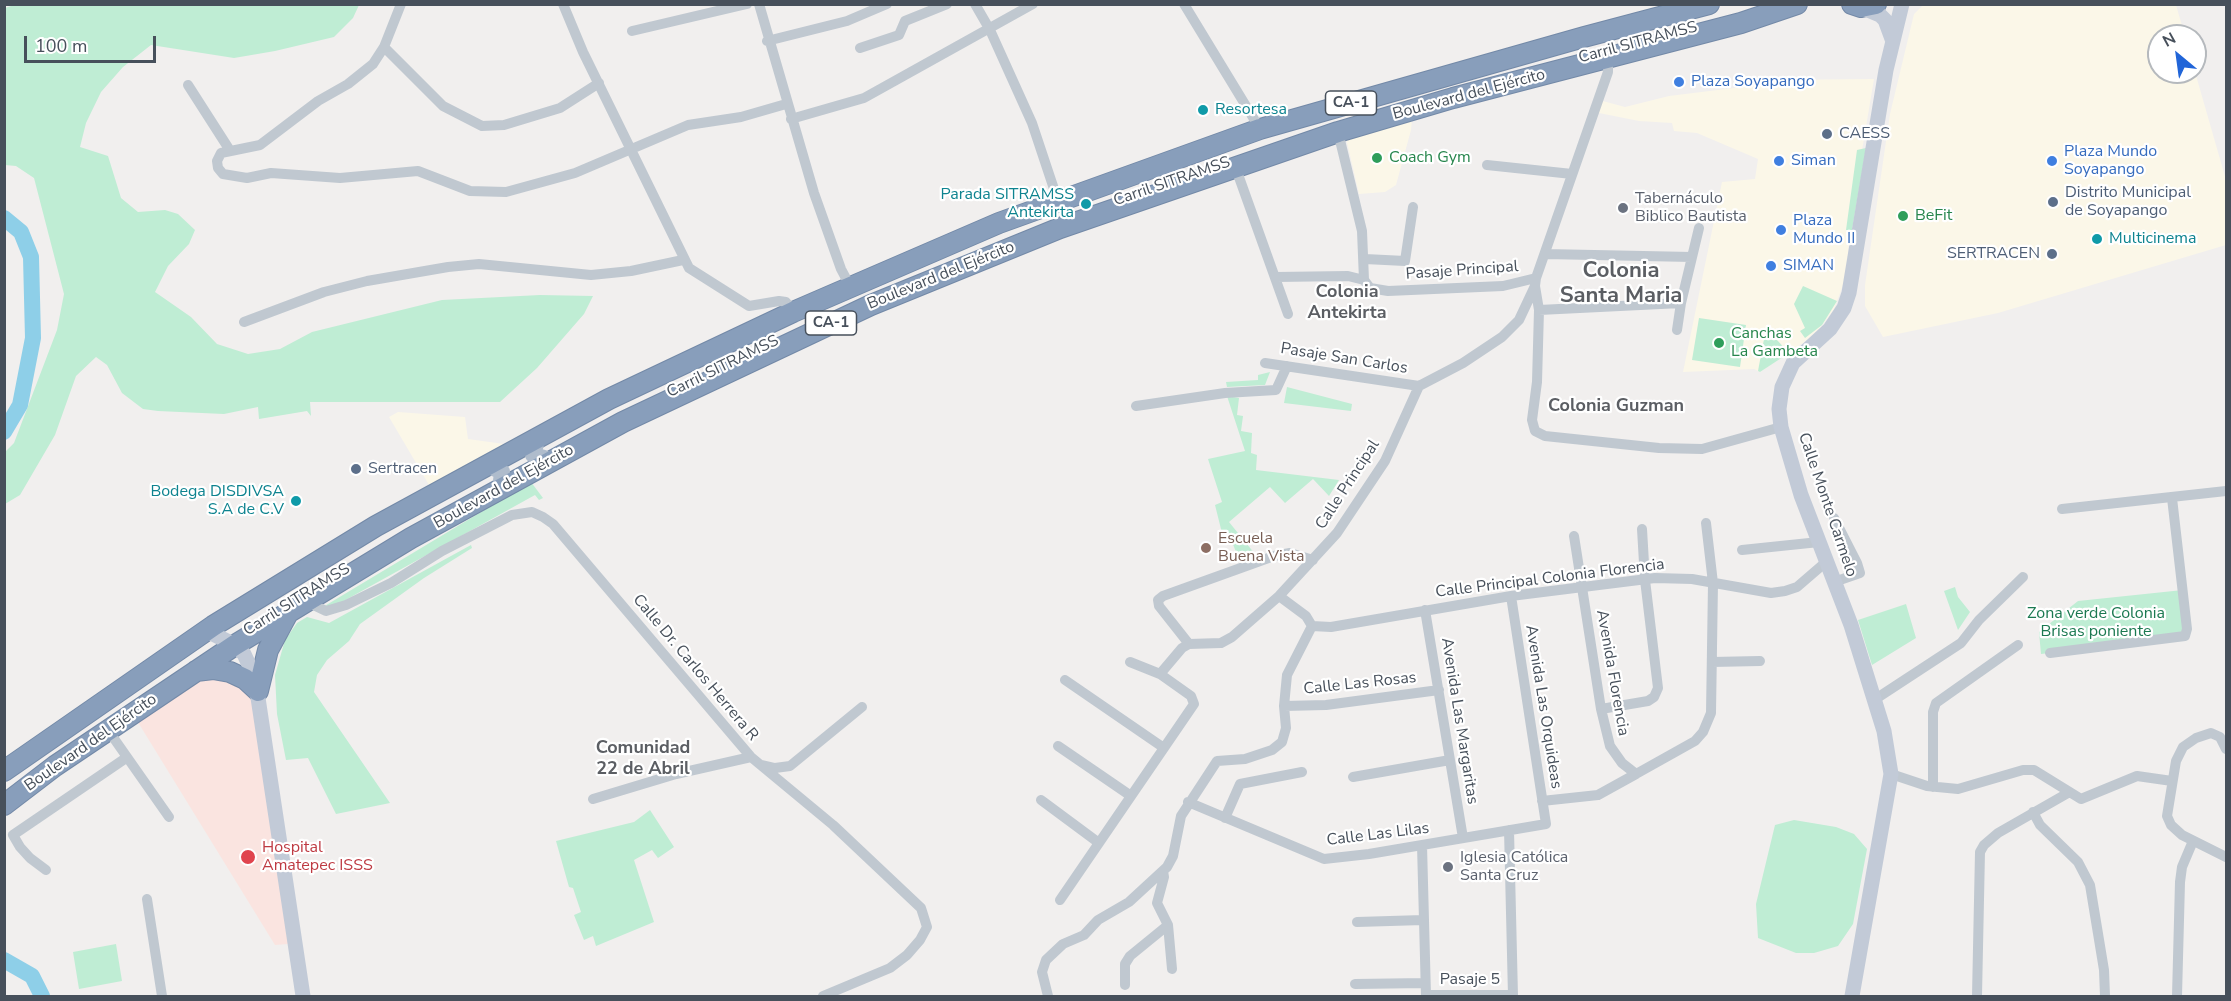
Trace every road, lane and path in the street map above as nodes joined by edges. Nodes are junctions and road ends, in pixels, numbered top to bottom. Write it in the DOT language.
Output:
graph roads {
  1 [pos="401,4"];
  2 [pos="563,4"];
  3 [pos="747,4"];
  4 [pos="759,4"];
  5 [pos="887,4"];
  6 [pos="947,4"];
  7 [pos="975,4"];
  8 [pos="1033,4"];
  9 [pos="1184,4"];
  10 [pos="1709,4"];
  11 [pos="1715,4"];
  12 [pos="1786,4"];
  13 [pos="1797,4"];
  14 [pos="1902,4"];
  15 [pos="1863,5"];
  16 [pos="1756,8"];
  17 [pos="990,30"];
  18 [pos="632,31"];
  19 [pos="767,41"];
  20 [pos="1893,41"];
  21 [pos="384,47"];
  22 [pos="860,48"];
  23 [pos="1608,58"];
  24 [pos="599,83"];
  25 [pos="188,86"];
  26 [pos="786,104"];
  27 [pos="791,119"];
  28 [pos="1260,129"];
  29 [pos="1338,132"];
  30 [pos="229,149"];
  31 [pos="632,151"];
  32 [pos="1487,165"];
  33 [pos="1235,166"];
  34 [pos="1572,174"];
  35 [pos="1059,201"];
  36 [pos="1413,207"];
  37 [pos="1699,228"];
  38 [pos="1545,254"];
  39 [pos="1692,256"];
  40 [pos="683,260"];
  41 [pos="1365,260"];
  42 [pos="1276,277"];
  43 [pos="1364,280"];
  44 [pos="1536,282"];
  45 [pos="850,286"];
  46 [pos="1681,303"];
  47 [pos="1539,310"];
  48 [pos="793,312"];
  49 [pos="1288,314"];
  50 [pos="244,322"];
  51 [pos="1677,330"];
  52 [pos="1265,363"];
  53 [pos="1287,366"];
  54 [pos="1419,386"];
  55 [pos="1136,406"];
  56 [pos="1781,427"];
  57 [pos="540,451"];
  58 [pos="497,475"];
  59 [pos="2226,491"];
  60 [pos="2172,498"];
  61 [pos="2062,509"];
  62 [pos="1834,518"];
  63 [pos="1706,524"];
  64 [pos="1642,530"];
  65 [pos="1574,536"];
  66 [pos="1819,542"];
  67 [pos="1742,549"];
  68 [pos="1313,560"];
  69 [pos="1826,562"];
  70 [pos="2023,577"];
  71 [pos="1645,579"];
  72 [pos="1834,582"];
  73 [pos="1713,583"];
  74 [pos="1582,587"];
  75 [pos="1511,596"];
  76 [pos="1280,597"];
  77 [pos="297,606"];
  78 [pos="1425,610"];
  79 [pos="1312,626"];
  80 [pos="211,632"];
  81 [pos="232,643"];
  82 [pos="1190,644"];
  83 [pos="2018,645"];
  84 [pos="2050,653"];
  85 [pos="1760,661"];
  86 [pos="1130,662"];
  87 [pos="1712,662"];
  88 [pos="196,671"];
  89 [pos="1160,674"];
  90 [pos="1065,680"];
  91 [pos="1438,690"];
  92 [pos="258,691"];
  93 [pos="1874,700"];
  94 [pos="1284,706"];
  95 [pos="862,707"];
  96 [pos="1601,709"];
  97 [pos="108,730"];
  98 [pos="1058,746"];
  99 [pos="1164,748"];
  100 [pos="2226,749"];
  101 [pos="126,758"];
  102 [pos="1450,760"];
  103 [pos="755,761"];
  104 [pos="4,771"];
  105 [pos="1302,772"];
  106 [pos="1636,774"];
  107 [pos="1891,774"];
  108 [pos="4,776"];
  109 [pos="1353,777"];
  110 [pos="2172,781"];
  111 [pos="1933,787"];
  112 [pos="2068,793"];
  113 [pos="4,794"];
  114 [pos="1131,796"];
  115 [pos="593,799"];
  116 [pos="1041,800"];
  117 [pos="1542,801"];
  118 [pos="1188,802"];
  119 [pos="4,805"];
  120 [pos="2033,812"];
  121 [pos="168,817"];
  122 [pos="1225,818"];
  123 [pos="1546,824"];
  124 [pos="1509,830"];
  125 [pos="1463,838"];
  126 [pos="2193,841"];
  127 [pos="1099,843"];
  128 [pos="1422,845"];
  129 [pos="2226,857"];
  130 [pos="46,870"];
  131 [pos="1163,871"];
  132 [pos="147,899"];
  133 [pos="1060,900"];
  134 [pos="1423,920"];
  135 [pos="1357,922"];
  136 [pos="1168,925"];
  137 [pos="1172,969"];
  138 [pos="1355,984"];
  139 [pos="1125,986"];
  140 [pos="1426,991"];
  141 [pos="162,996"];
  142 [pos="303,996"];
  143 [pos="823,996"];
  144 [pos="1048,996"];
  145 [pos="1513,996"];
  146 [pos="1852,996"];
  147 [pos="1977,996"];
  148 [pos="2105,996"];
  149 [pos="2177,996"];
  1 -- 21 [label="street"];
  2 -- 24 [label="street"];
  3 -- 18 [label="street"];
  4 -- 19 [label="street"];
  5 -- 19 [label="street"];
  6 -- 22 [label="street"];
  7 -- 17 [label="street"];
  8 -- 17 [label="street"];
  9 -- 28 [label="street"];
  10 -- 28 [label="highway, Boulevard del Ejército / CA-1"];
  11 -- 57 [label="main road, Carril SITRAMSS"];
  12 -- 16 [label="main road, Carril SITRAMSS"];
  13 -- 23 [label="highway, Boulevard del Ejército / CA-1"];
  14 -- 20 [label="street, Calle Monte Carmelo"];
  15 -- 20 [label="street"];
  16 -- 57 [label="main road, Carril SITRAMSS"];
  17 -- 27 [label="street"];
  17 -- 35 [label="street"];
  19 -- 26 [label="street"];
  20 -- 56 [label="street, Calle Monte Carmelo"];
  21 -- 24 [label="street"];
  21 -- 30 [label="street"];
  23 -- 29 [label="highway, Boulevard del Ejército / CA-1"];
  23 -- 34 [label="street"];
  24 -- 31 [label="street"];
  25 -- 30 [label="street"];
  26 -- 27 [label="street"];
  26 -- 31 [label="street"];
  27 -- 45 [label="street"];
  28 -- 35 [label="highway, Boulevard del Ejército / CA-1"];
  29 -- 33 [label="highway, Boulevard del Ejército / CA-1"];
  29 -- 41 [label="street"];
  30 -- 31 [label="street"];
  31 -- 40 [label="street"];
  32 -- 34 [label="street"];
  33 -- 42 [label="street"];
  33 -- 77 [label="highway, Boulevard del Ejército / CA-1"];
  34 -- 38 [label="street"];
  35 -- 45 [label="highway, Boulevard del Ejército / CA-1"];
  36 -- 41 [label="street"];
  37 -- 39 [label="street"];
  38 -- 39 [label="street"];
  38 -- 44 [label="street"];
  39 -- 46 [label="street"];
  40 -- 48 [label="street"];
  40 -- 50 [label="street"];
  41 -- 43 [label="street"];
  42 -- 43 [label="street, Pasaje Principal"];
  42 -- 49 [label="street"];
  43 -- 44 [label="street, Pasaje Principal"];
  44 -- 47 [label="street"];
  44 -- 54 [label="street"];
  45 -- 48 [label="highway, Boulevard del Ejército / CA-1"];
  46 -- 47 [label="street"];
  46 -- 51 [label="street"];
  47 -- 56 [label="street"];
  48 -- 80 [label="highway, Boulevard del Ejército / CA-1"];
  52 -- 53 [label="street, Pasaje San Carlos"];
  53 -- 54 [label="street, Pasaje San Carlos"];
  53 -- 55 [label="street"];
  54 -- 68 [label="street, Calle Principal"];
  56 -- 66 [label="street, Calle Monte Carmelo"];
  57 -- 58 [label="main road, Carril SITRAMSS"];
  58 -- 80 [label="main road, Carril SITRAMSS"];
  58 -- 81 [label="main road, Carril SITRAMSS"];
  59 -- 60 [label="street"];
  60 -- 61 [label="street"];
  60 -- 84 [label="street"];
  62 -- 72 [label="street"];
  63 -- 73 [label="street"];
  64 -- 71 [label="street"];
  65 -- 74 [label="street, Avenida Florencia"];
  66 -- 67 [label="street"];
  66 -- 69 [label="street, Calle Monte Carmelo"];
  68 -- 76 [label="street, Calle Principal"];
  68 -- 82 [label="street"];
  69 -- 72 [label="street, Calle Monte Carmelo"];
  69 -- 73 [label="street, Calle Principal Colonia Florencia"];
  70 -- 93 [label="street"];
  71 -- 73 [label="street, Calle Principal Colonia Florencia"];
  71 -- 74 [label="street, Calle Principal Colonia Florencia"];
  71 -- 96 [label="street"];
  72 -- 93 [label="street, Calle Monte Carmelo"];
  73 -- 87 [label="street"];
  74 -- 75 [label="street, Calle Principal Colonia Florencia"];
  74 -- 96 [label="street, Avenida Florencia"];
  75 -- 78 [label="street, Calle Principal Colonia Florencia"];
  75 -- 117 [label="street, Avenida Las Orquideas"];
  76 -- 79 [label="street"];
  76 -- 82 [label="street, Calle Principal"];
  77 -- 81 [label="highway, Boulevard del Ejército / CA-1"];
  77 -- 92 [label="highway"];
  77 -- 103 [label="street, Calle Dr. Carlos Herrera R"];
  78 -- 79 [label="street, Calle Principal Colonia Florencia"];
  78 -- 91 [label="street, Avenida Las Margaritas"];
  79 -- 94 [label="street"];
  80 -- 81 [label="street"];
  80 -- 104 [label="highway, Boulevard del Ejército / CA-1"];
  80 -- 108 [label="main road, Carril SITRAMSS"];
  81 -- 88 [label="highway, Boulevard del Ejército / CA-1"];
  81 -- 92 [label="street"];
  81 -- 113 [label="main road, Carril SITRAMSS"];
  82 -- 89 [label="street"];
  83 -- 111 [label="street"];
  85 -- 87 [label="street"];
  86 -- 89 [label="street"];
  87 -- 106 [label="street"];
  88 -- 92 [label="highway"];
  88 -- 97 [label="highway, Boulevard del Ejército / CA-1"];
  89 -- 99 [label="street"];
  90 -- 99 [label="street"];
  91 -- 94 [label="street, Calle Las Rosas"];
  91 -- 102 [label="street, Avenida Las Margaritas"];
  92 -- 142 [label="street"];
  93 -- 107 [label="street, Calle Monte Carmelo"];
  94 -- 118 [label="street"];
  95 -- 103 [label="street"];
  96 -- 106 [label="street, Avenida Florencia"];
  97 -- 101 [label="street"];
  97 -- 119 [label="highway, Boulevard del Ejército / CA-1"];
  98 -- 114 [label="street"];
  99 -- 114 [label="street"];
  100 -- 110 [label="street"];
  101 -- 121 [label="street"];
  101 -- 130 [label="street"];
  102 -- 109 [label="street"];
  102 -- 125 [label="street, Avenida Las Margaritas"];
  103 -- 115 [label="street"];
  103 -- 143 [label="street, Calle Dr. Carlos Herrera R"];
  105 -- 122 [label="street"];
  106 -- 117 [label="street"];
  107 -- 111 [label="street"];
  107 -- 146 [label="street, Calle Monte Carmelo"];
  110 -- 112 [label="street"];
  110 -- 126 [label="street"];
  111 -- 112 [label="street"];
  112 -- 120 [label="street"];
  114 -- 127 [label="street"];
  116 -- 127 [label="street"];
  117 -- 123 [label="street, Avenida Las Orquideas"];
  118 -- 122 [label="street, Calle Las Lilas"];
  118 -- 131 [label="street"];
  120 -- 147 [label="street"];
  120 -- 148 [label="street"];
  122 -- 128 [label="street, Calle Las Lilas"];
  123 -- 124 [label="street, Calle Las Lilas"];
  124 -- 125 [label="street, Calle Las Lilas"];
  124 -- 145 [label="street"];
  125 -- 128 [label="street, Calle Las Lilas"];
  126 -- 129 [label="street"];
  126 -- 149 [label="street"];
  127 -- 133 [label="street"];
  128 -- 134 [label="street"];
  131 -- 136 [label="street"];
  131 -- 144 [label="street"];
  132 -- 141 [label="street"];
  134 -- 135 [label="street"];
  134 -- 140 [label="street"];
  136 -- 137 [label="street"];
  136 -- 139 [label="street"];
  138 -- 140 [label="street, Pasaje 5"];
  140 -- 145 [label="street, Pasaje 5"];
}
